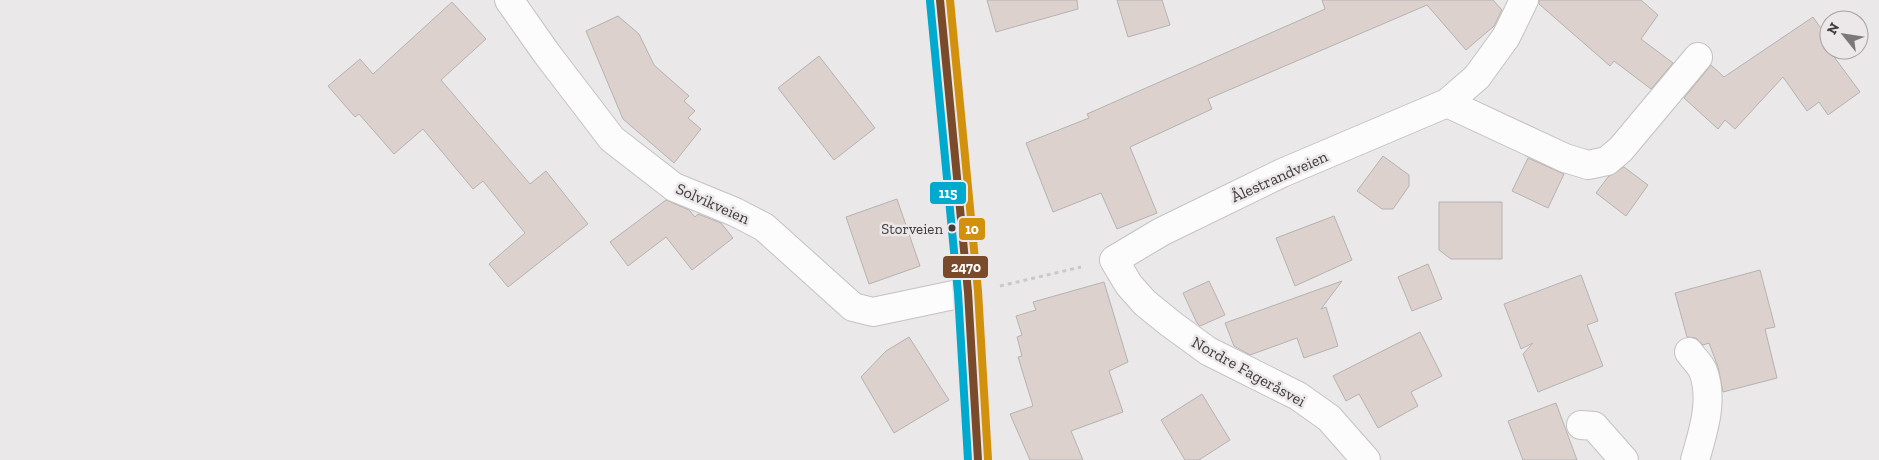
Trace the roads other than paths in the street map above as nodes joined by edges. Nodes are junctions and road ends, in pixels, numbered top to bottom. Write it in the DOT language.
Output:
graph roads {
  1 [pos="509,0"];
  2 [pos="940,0"];
  3 [pos="1524,0"];
  4 [pos="1698,57"];
  5 [pos="1447,104"];
  6 [pos="1114,260"];
  7 [pos="968,292"];
  8 [pos="1689,352"];
  9 [pos="1581,425"];
  10 [pos="978,460"];
  11 [pos="1366,460"];
  12 [pos="1624,460"];
  13 [pos="1695,460"];
  1 -- 7 [label="street, Solvikveien"];
  2 -- 7 [label="main road"];
  3 -- 5 [label="street, Ålestrandveien"];
  4 -- 5 [label="street"];
  5 -- 6 [label="street, Ålestrandveien"];
  6 -- 11 [label="street, Nordre Fageråsvei"];
  7 -- 10 [label="main road"];
  8 -- 13 [label="street"];
  9 -- 12 [label="street"];
}
